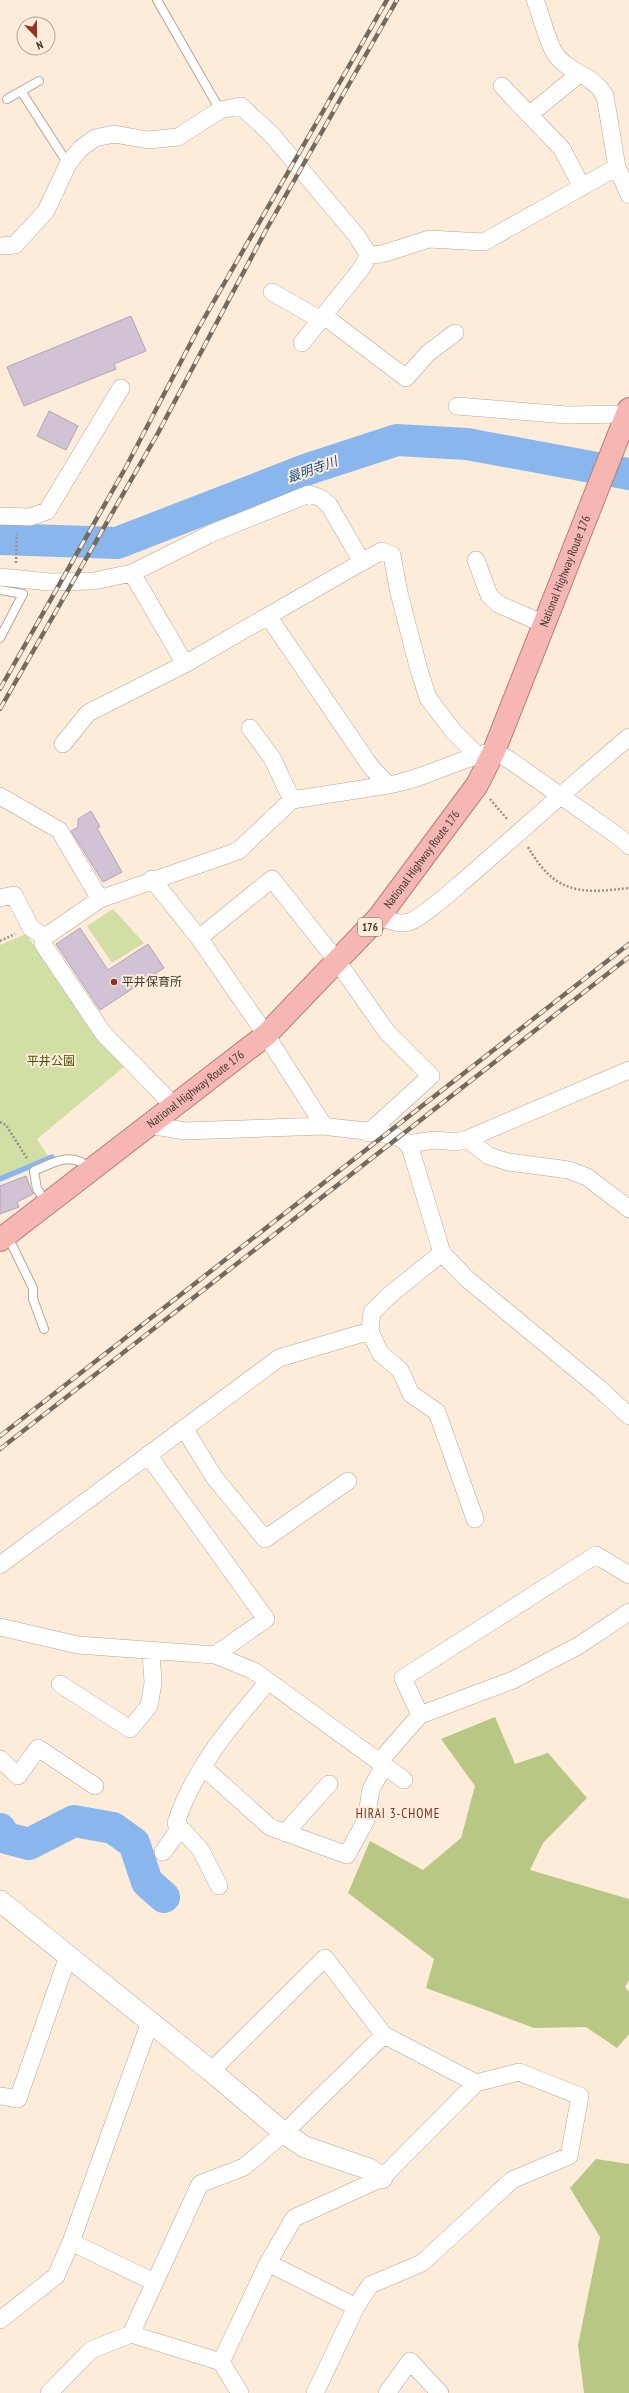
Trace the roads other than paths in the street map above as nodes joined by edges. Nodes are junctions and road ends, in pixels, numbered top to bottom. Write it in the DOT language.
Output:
graph roads {
  1 [pos="157,0"];
  2 [pos="535,0"];
  3 [pos="578,75"];
  4 [pos="39,81"];
  5 [pos="502,86"];
  6 [pos="21,92"];
  7 [pos="7,99"];
  8 [pos="220,110"];
  9 [pos="529,115"];
  10 [pos="68,164"];
  11 [pos="617,167"];
  12 [pos="582,187"];
  13 [pos="629,195"];
  14 [pos="0,246"];
  15 [pos="369,255"];
  16 [pos="272,292"];
  17 [pos="322,318"];
  18 [pos="455,333"];
  19 [pos="302,343"];
  20 [pos="121,388"];
  21 [pos="457,406"];
  22 [pos="627,416"];
  23 [pos="0,516"];
  24 [pos="476,560"];
  25 [pos="362,562"];
  26 [pos="132,573"];
  27 [pos="0,577"];
  28 [pos="0,590"];
  29 [pos="268,616"];
  30 [pos="544,624"];
  31 [pos="0,638"];
  32 [pos="185,664"];
  33 [pos="250,728"];
  34 [pos="629,737"];
  35 [pos="63,744"];
  36 [pos="485,753"];
  37 [pos="388,785"];
  38 [pos="559,795"];
  39 [pos="0,796"];
  40 [pos="292,800"];
  41 [pos="629,846"];
  42 [pos="152,879"];
  43 [pos="0,898"];
  44 [pos="100,899"];
  45 [pos="379,917"];
  46 [pos="45,937"];
  47 [pos="199,938"];
  48 [pos="337,961"];
  49 [pos="266,1034"];
  50 [pos="629,1070"];
  51 [pos="174,1106"];
  52 [pos="149,1125"];
  53 [pos="324,1126"];
  54 [pos="368,1133"];
  55 [pos="466,1139"];
  56 [pos="408,1144"];
  57 [pos="92,1169"];
  58 [pos="48,1203"];
  59 [pos="629,1210"];
  60 [pos="3,1237"];
  61 [pos="442,1253"];
  62 [pos="44,1329"];
  63 [pos="370,1331"];
  64 [pos="629,1416"];
  65 [pos="184,1428"];
  66 [pos="148,1455"];
  67 [pos="348,1481"];
  68 [pos="475,1519"];
  69 [pos="0,1565"];
  70 [pos="629,1575"];
  71 [pos="629,1612"];
  72 [pos="0,1627"];
  73 [pos="151,1651"];
  74 [pos="215,1655"];
  75 [pos="268,1682"];
  76 [pos="60,1684"];
  77 [pos="420,1715"];
  78 [pos="0,1759"];
  79 [pos="382,1764"];
  80 [pos="203,1767"];
  81 [pos="404,1780"];
  82 [pos="329,1784"];
  83 [pos="94,1786"];
  84 [pos="180,1828"];
  85 [pos="285,1833"];
  86 [pos="163,1852"];
  87 [pos="219,1886"];
  88 [pos="0,1901"];
  89 [pos="68,1956"];
  90 [pos="150,2022"];
  91 [pos="384,2035"];
  92 [pos="211,2070"];
  93 [pos="476,2083"];
  94 [pos="0,2096"];
  95 [pos="284,2133"];
  96 [pos="382,2178"];
  97 [pos="71,2242"];
  98 [pos="268,2263"];
  99 [pos="154,2282"];
  100 [pos="356,2307"];
  101 [pos="0,2320"];
  102 [pos="131,2334"];
  103 [pos="221,2362"];
  104 [pos="49,2393"];
  105 [pos="240,2393"];
  106 [pos="315,2393"];
  107 [pos="388,2393"];
  108 [pos="440,2393"];
  1 -- 8 [label="lane"];
  2 -- 3 [label="street"];
  3 -- 9 [label="street"];
  3 -- 11 [label="street"];
  4 -- 6 [label="lane"];
  5 -- 9 [label="street"];
  6 -- 7 [label="lane"];
  6 -- 10 [label="lane"];
  8 -- 10 [label="street"];
  8 -- 15 [label="street"];
  9 -- 12 [label="street"];
  10 -- 14 [label="street"];
  11 -- 12 [label="street"];
  11 -- 13 [label="street"];
  12 -- 15 [label="street"];
  15 -- 17 [label="street"];
  16 -- 17 [label="street"];
  17 -- 18 [label="street"];
  17 -- 19 [label="street"];
  20 -- 23 [label="street"];
  21 -- 22 [label="street"];
  22 -- 30 [label="highway, National Highway Route 176 / 176"];
  24 -- 30 [label="street"];
  25 -- 26 [label="street"];
  25 -- 29 [label="street"];
  25 -- 36 [label="street"];
  26 -- 27 [label="street"];
  26 -- 32 [label="street"];
  28 -- 31 [label="lane"];
  29 -- 32 [label="street"];
  29 -- 37 [label="street"];
  30 -- 36 [label="highway, National Highway Route 176 / 176"];
  32 -- 35 [label="street"];
  33 -- 40 [label="street"];
  34 -- 38 [label="street"];
  36 -- 37 [label="street"];
  36 -- 38 [label="street"];
  36 -- 45 [label="highway, National Highway Route 176 / 176"];
  37 -- 40 [label="street"];
  38 -- 41 [label="street"];
  38 -- 45 [label="street"];
  39 -- 44 [label="street"];
  40 -- 42 [label="street"];
  42 -- 44 [label="street"];
  42 -- 47 [label="street"];
  43 -- 46 [label="street"];
  44 -- 46 [label="street"];
  45 -- 48 [label="highway, National Highway Route 176 / 176"];
  46 -- 51 [label="street"];
  47 -- 48 [label="street"];
  47 -- 49 [label="street"];
  48 -- 49 [label="highway, National Highway Route 176 / 176"];
  48 -- 54 [label="street"];
  49 -- 51 [label="highway, National Highway Route 176 / 176"];
  49 -- 53 [label="street"];
  50 -- 55 [label="street"];
  51 -- 52 [label="highway, National Highway Route 176 / 176"];
  52 -- 53 [label="street"];
  52 -- 57 [label="highway, National Highway Route 176 / 176"];
  53 -- 54 [label="street"];
  54 -- 56 [label="street"];
  55 -- 56 [label="street"];
  55 -- 59 [label="street"];
  56 -- 61 [label="street"];
  57 -- 58 [label="highway, National Highway Route 176 / 176"];
  57 -- 58 [label="lane"];
  58 -- 60 [label="highway, National Highway Route 176 / 176"];
  60 -- 62 [label="lane"];
  61 -- 63 [label="street"];
  61 -- 64 [label="street"];
  63 -- 65 [label="street"];
  63 -- 68 [label="street"];
  65 -- 66 [label="street"];
  65 -- 67 [label="street"];
  66 -- 69 [label="street"];
  66 -- 74 [label="street"];
  70 -- 77 [label="street"];
  71 -- 77 [label="street"];
  72 -- 73 [label="street"];
  73 -- 74 [label="street"];
  73 -- 76 [label="street"];
  74 -- 75 [label="street"];
  75 -- 79 [label="street"];
  75 -- 80 [label="street"];
  77 -- 79 [label="street"];
  78 -- 83 [label="street"];
  79 -- 81 [label="street"];
  79 -- 85 [label="street"];
  80 -- 84 [label="street"];
  80 -- 85 [label="street"];
  82 -- 85 [label="street"];
  84 -- 86 [label="street"];
  84 -- 87 [label="street"];
  88 -- 89 [label="street"];
  89 -- 90 [label="street"];
  89 -- 94 [label="street"];
  90 -- 92 [label="street"];
  90 -- 97 [label="street"];
  91 -- 92 [label="street"];
  91 -- 93 [label="street"];
  91 -- 95 [label="street"];
  92 -- 95 [label="street"];
  93 -- 96 [label="street"];
  93 -- 100 [label="street"];
  95 -- 96 [label="street"];
  95 -- 99 [label="street"];
  96 -- 98 [label="street"];
  97 -- 99 [label="street"];
  97 -- 101 [label="street"];
  98 -- 100 [label="street"];
  98 -- 103 [label="street"];
  99 -- 102 [label="street"];
  100 -- 106 [label="street"];
  102 -- 103 [label="street"];
  102 -- 104 [label="street"];
  103 -- 105 [label="street"];
  107 -- 108 [label="street"];
}
